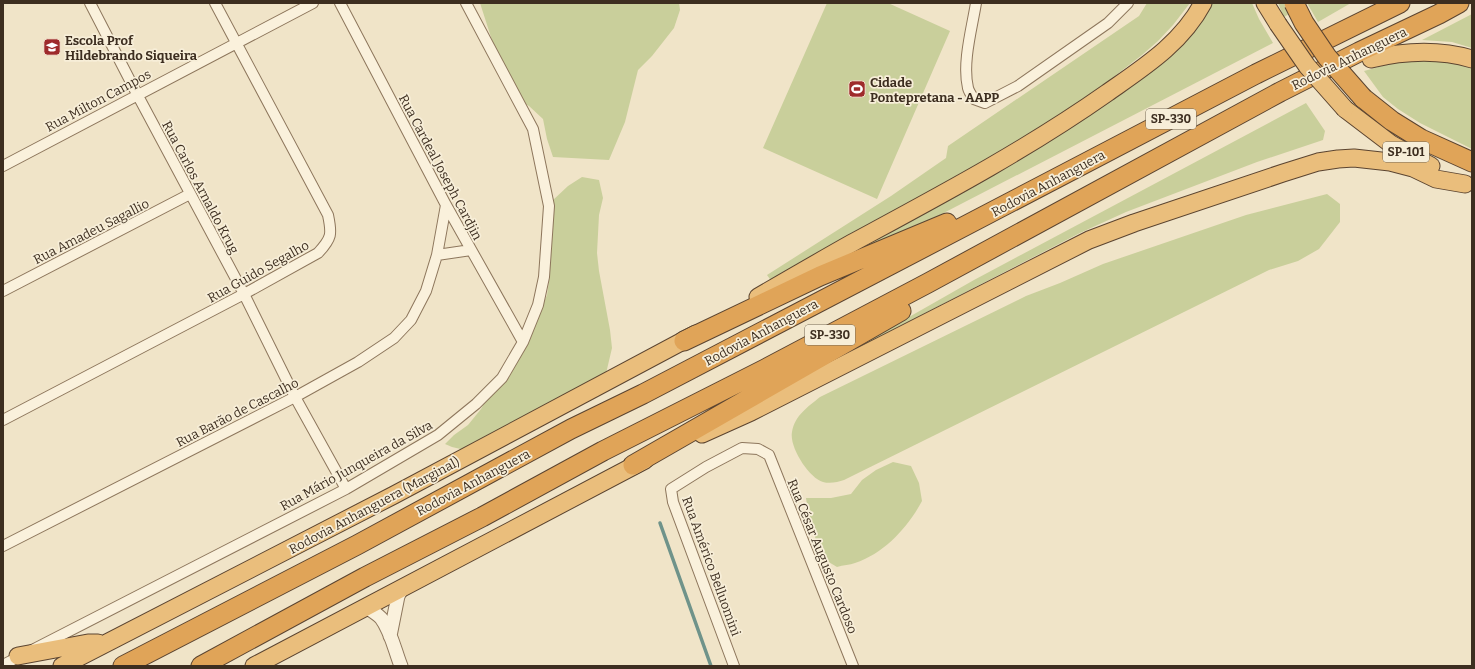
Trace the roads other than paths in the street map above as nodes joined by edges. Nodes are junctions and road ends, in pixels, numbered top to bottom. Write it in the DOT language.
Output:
graph roads {
  1 [pos="90,3"];
  2 [pos="216,3"];
  3 [pos="313,3"];
  4 [pos="340,3"];
  5 [pos="466,3"];
  6 [pos="976,3"];
  7 [pos="1128,3"];
  8 [pos="1203,3"];
  9 [pos="1265,3"];
  10 [pos="1294,3"];
  11 [pos="1375,3"];
  12 [pos="1400,3"];
  13 [pos="1458,3"];
  14 [pos="1439,14"];
  15 [pos="236,43"];
  16 [pos="1371,59"];
  17 [pos="1472,59"];
  18 [pos="1256,74"];
  19 [pos="137,94"];
  20 [pos="1472,162"];
  21 [pos="1086,163"];
  22 [pos="3,166"];
  23 [pos="1469,185"];
  24 [pos="190,194"];
  25 [pos="446,205"];
  26 [pos="471,250"];
  27 [pos="437,255"];
  28 [pos="3,291"];
  29 [pos="244,294"];
  30 [pos="684,341"];
  31 [pos="523,342"];
  32 [pos="295,397"];
  33 [pos="3,420"];
  34 [pos="769,455"];
  35 [pos="633,465"];
  36 [pos="346,489"];
  37 [pos="3,546"];
  38 [pos="403,587"];
  39 [pos="365,607"];
  40 [pos="390,636"];
  41 [pos="109,642"];
  42 [pos="18,656"];
  43 [pos="3,665"];
  44 [pos="62,666"];
  45 [pos="123,666"];
  46 [pos="201,666"];
  47 [pos="254,666"];
  48 [pos="401,666"];
  49 [pos="734,666"];
  50 [pos="853,666"];
  1 -- 19 [label="street, Rua Carlos Arnaldo Krug"];
  2 -- 15 [label="street, Rua Guido Segalho"];
  3 -- 15 [label="street, Rua Milton Campos"];
  4 -- 25 [label="street, Rua Cardeal Joseph Cardjin"];
  5 -- 31 [label="street, Rua Mário Junqueira da Silva"];
  6 -- 7 [label="street"];
  8 -- 30 [label="highway, Rodovia Anhanguera (Marginal)"];
  9 -- 23 [label="highway, SP-101, bridge"];
  10 -- 20 [label="highway, bridge"];
  11 -- 18 [label="highway"];
  12 -- 18 [label="highway, Rodovia Anhanguera / SP-330"];
  13 -- 14 [label="highway, Rodovia Anhanguera / SP-330"];
  14 -- 16 [label="highway"];
  14 -- 46 [label="highway, Rodovia Anhanguera / SP-330"];
  15 -- 19 [label="street, Rua Milton Campos"];
  15 -- 29 [label="street, Rua Guido Segalho"];
  16 -- 17 [label="highway"];
  16 -- 35 [label="highway"];
  18 -- 21 [label="highway, Rodovia Anhanguera / SP-330"];
  19 -- 22 [label="street, Rua Milton Campos"];
  19 -- 24 [label="street, Rua Carlos Arnaldo Krug"];
  21 -- 30 [label="highway"];
  21 -- 45 [label="highway, Rodovia Anhanguera / SP-330"];
  23 -- 35 [label="highway"];
  24 -- 28 [label="street, Rua Amadeu Sagallio"];
  24 -- 29 [label="street, Rua Carlos Arnaldo Krug"];
  25 -- 26 [label="street, Rua Cardeal Joseph Cardjin"];
  25 -- 27 [label="street, Rua Barão de Cascalho"];
  26 -- 27 [label="street"];
  26 -- 31 [label="street, Rua Cardeal Joseph Cardjin"];
  27 -- 32 [label="street, Rua Barão de Cascalho"];
  29 -- 32 [label="street, Rua Carlos Arnaldo Krug"];
  29 -- 33 [label="street, Rua Guido Segalho"];
  30 -- 41 [label="highway, Rodovia Anhanguera (Marginal)"];
  31 -- 36 [label="street, Rua Mário Junqueira da Silva"];
  32 -- 36 [label="street, Rua Carlos Arnaldo Krug"];
  32 -- 37 [label="street, Rua Barão de Cascalho"];
  34 -- 49 [label="street, Rua Américo Belluomini"];
  34 -- 50 [label="street, Rua César Augusto Cardoso"];
  35 -- 38 [label="highway"];
  36 -- 42 [label="street, Rua Mário Junqueira da Silva"];
  38 -- 39 [label="highway"];
  38 -- 40 [label="street"];
  39 -- 40 [label="street"];
  39 -- 47 [label="highway"];
  40 -- 48 [label="street"];
  41 -- 42 [label="highway"];
  41 -- 44 [label="highway, Rodovia Anhanguera (Marginal)"];
  42 -- 43 [label="street, Rua Mário Junqueira da Silva"];
}
